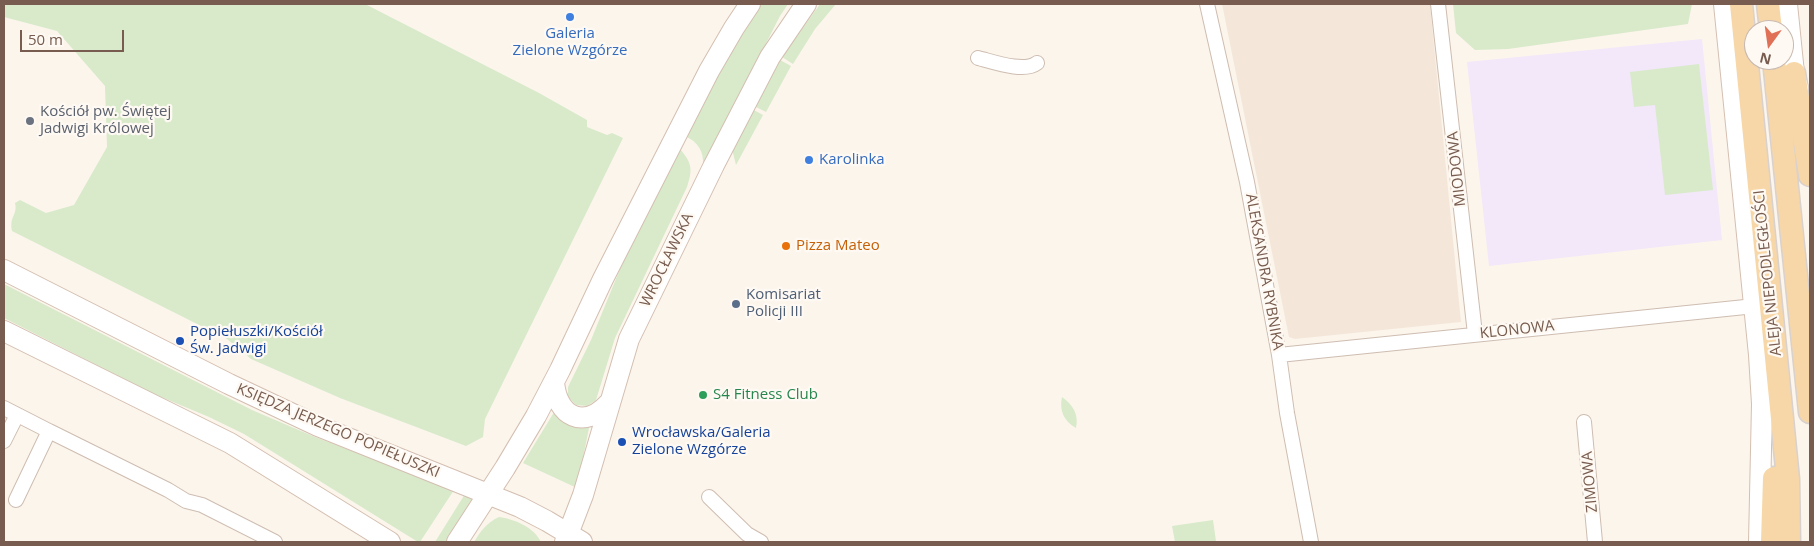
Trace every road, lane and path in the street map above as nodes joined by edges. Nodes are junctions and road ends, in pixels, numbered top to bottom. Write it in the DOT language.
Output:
graph roads {
  1 [pos="750,4"];
  2 [pos="806,4"];
  3 [pos="1207,4"];
  4 [pos="1438,4"];
  5 [pos="1724,4"];
  6 [pos="1741,4"];
  7 [pos="1768,4"];
  8 [pos="1786,4"];
  9 [pos="1770,20"];
  10 [pos="978,58"];
  11 [pos="1037,63"];
  12 [pos="1775,70"];
  13 [pos="1794,73"];
  14 [pos="1810,125"];
  15 [pos="1810,175"];
  16 [pos="1810,252"];
  17 [pos="4,270"];
  18 [pos="1755,306"];
  19 [pos="4,331"];
  20 [pos="1475,334"];
  21 [pos="1775,347"];
  22 [pos="1805,350"];
  23 [pos="1279,355"];
  24 [pos="554,382"];
  25 [pos="609,403"];
  26 [pos="4,408"];
  27 [pos="1810,412"];
  28 [pos="17,415"];
  29 [pos="1584,422"];
  30 [pos="49,431"];
  31 [pos="4,441"];
  32 [pos="487,494"];
  33 [pos="708,497"];
  34 [pos="16,500"];
  35 [pos="572,540"];
  36 [pos="275,542"];
  37 [pos="390,542"];
  38 [pos="458,542"];
  39 [pos="761,542"];
  40 [pos="1311,542"];
  41 [pos="1595,542"];
  42 [pos="1759,542"];
  43 [pos="1772,542"];
  44 [pos="1789,542"];
  1 -- 24 [label="main road"];
  2 -- 25 [label="main road, WROCŁAWSKA"];
  3 -- 23 [label="street, ALEKSANDRA RYBNIKA"];
  4 -- 20 [label="street, MIODOWA"];
  5 -- 18 [label="main road"];
  6 -- 21 [label="main road, ALEJA NIEPODLEGŁOŚCI"];
  7 -- 9 [label="main road"];
  8 -- 13 [label="main road"];
  10 -- 11 [label="street"];
  12 -- 22 [label="main road, ALEJA NIEPODLEGŁOŚCI"];
  13 -- 14 [label="main road"];
  13 -- 15 [label="main road"];
  16 -- 22 [label="main road"];
  17 -- 32 [label="main road, KSIĘDZA JERZEGO POPIEŁUSZKI"];
  18 -- 20 [label="street, KLONOWA"];
  18 -- 42 [label="main road"];
  19 -- 37 [label="main road"];
  20 -- 23 [label="street, KLONOWA"];
  21 -- 43 [label="main road"];
  21 -- 44 [label="main road, ALEJA NIEPODLEGŁOŚCI"];
  22 -- 27 [label="main road, ALEJA NIEPODLEGŁOŚCI"];
  23 -- 40 [label="street, ALEKSANDRA RYBNIKA"];
  24 -- 25 [label="main road"];
  24 -- 32 [label="main road"];
  25 -- 35 [label="main road, WROCŁAWSKA"];
  26 -- 28 [label="street"];
  28 -- 30 [label="street"];
  28 -- 31 [label="street"];
  29 -- 41 [label="street, ZIMOWA"];
  30 -- 34 [label="street"];
  30 -- 36 [label="street"];
  32 -- 35 [label="main road, KSIĘDZA JERZEGO POPIEŁUSZKI"];
  32 -- 38 [label="main road"];
  33 -- 39 [label="street"];
}
